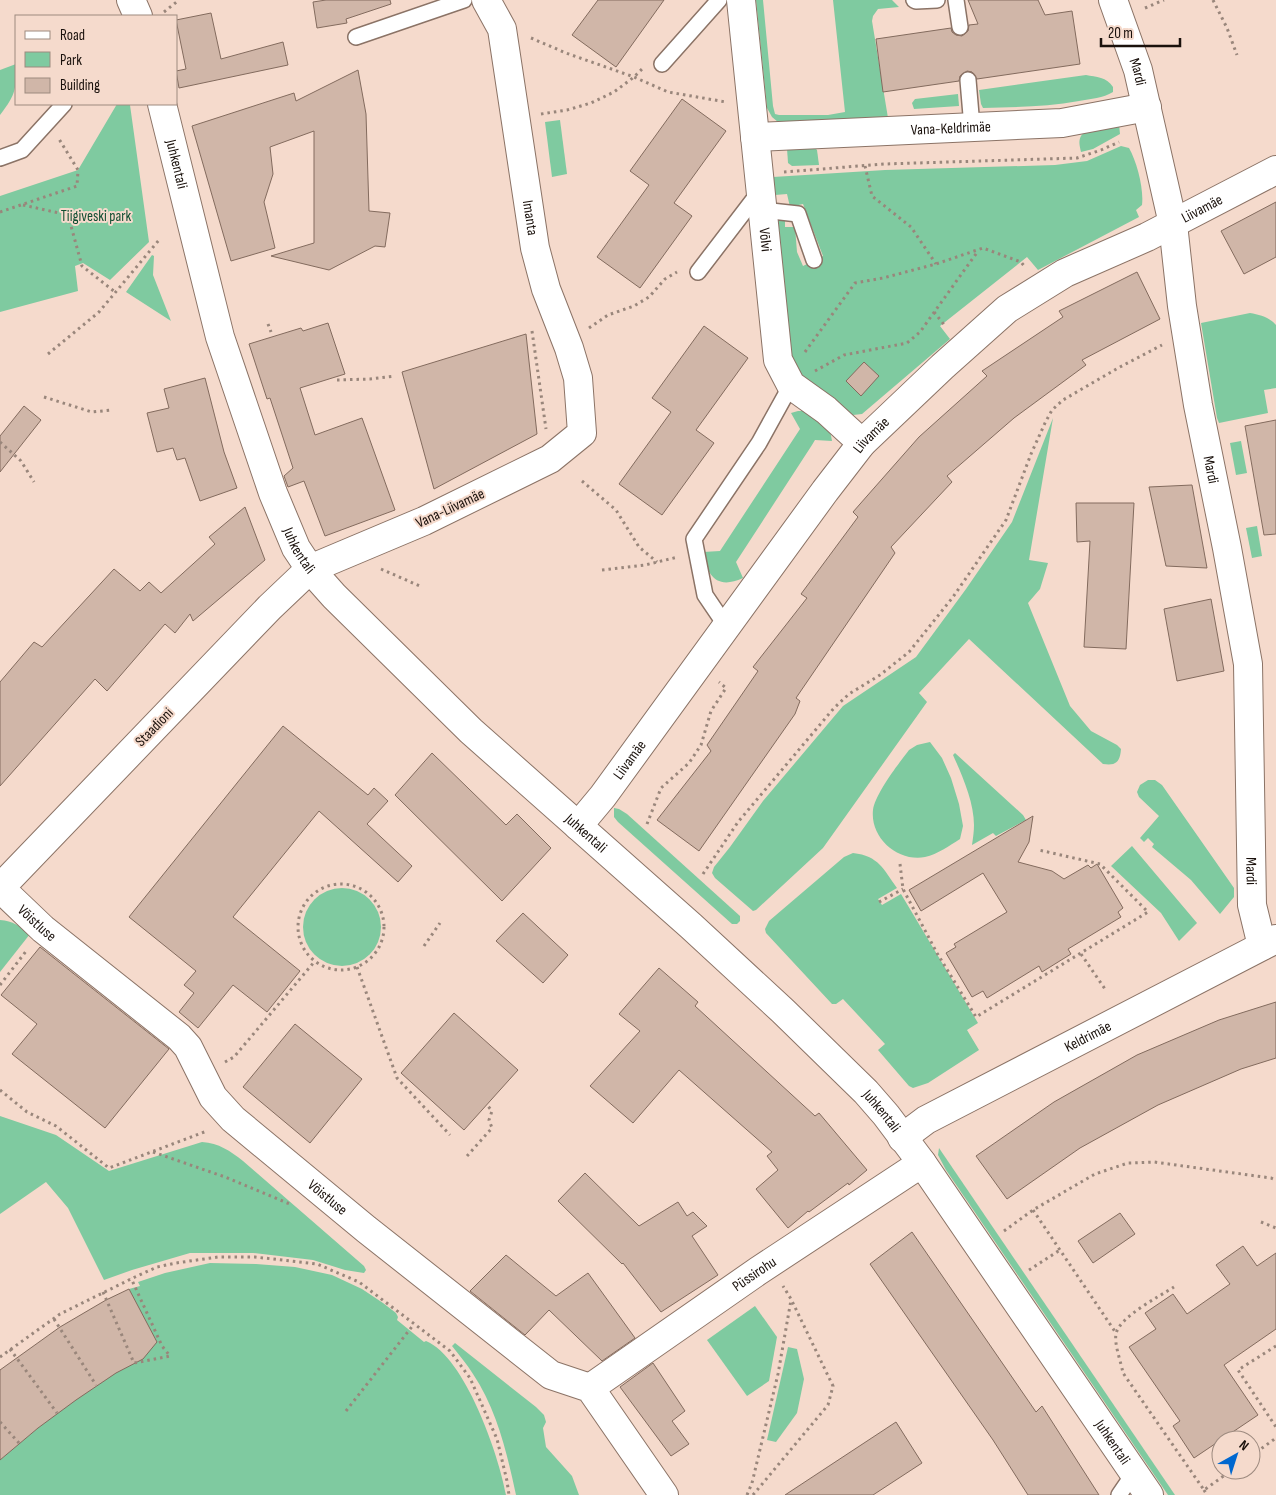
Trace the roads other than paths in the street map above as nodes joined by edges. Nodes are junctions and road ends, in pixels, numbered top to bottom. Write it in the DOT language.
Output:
graph roads {
  1 [pos="131,0"];
  2 [pos="464,0"];
  3 [pos="486,0"];
  4 [pos="718,0"];
  5 [pos="741,0"];
  6 [pos="914,0"];
  7 [pos="938,0"];
  8 [pos="956,0"];
  9 [pos="1113,0"];
  10 [pos="151,14"];
  11 [pos="960,27"];
  12 [pos="356,37"];
  13 [pos="662,64"];
  14 [pos="968,80"];
  15 [pos="63,105"];
  16 [pos="162,105"];
  17 [pos="1147,107"];
  18 [pos="972,127"];
  19 [pos="755,138"];
  20 [pos="0,158"];
  21 [pos="1276,170"];
  22 [pos="761,200"];
  23 [pos="1173,224"];
  24 [pos="814,260"];
  25 [pos="698,272"];
  26 [pos="791,385"];
  27 [pos="582,433"];
  28 [pos="862,443"];
  29 [pos="310,569"];
  30 [pos="726,626"];
  31 [pos="578,826"];
  32 [pos="0,888"];
  33 [pos="1269,943"];
  34 [pos="902,1138"];
  35 [pos="922,1163"];
  36 [pos="590,1388"];
  37 [pos="1134,1473"];
  38 [pos="664,1495"];
  39 [pos="1119,1495"];
  40 [pos="1149,1495"];
  1 -- 10 [label="street"];
  2 -- 12 [label="lane"];
  3 -- 27 [label="street, Imanta"];
  4 -- 13 [label="lane"];
  5 -- 19 [label="street, Võlvi"];
  6 -- 7 [label="lane"];
  8 -- 11 [label="lane"];
  9 -- 17 [label="street, Mardi"];
  14 -- 18 [label="lane"];
  15 -- 20 [label="lane"];
  16 -- 29 [label="street, Juhkentali"];
  17 -- 18 [label="street, Vana-Keldrimäe"];
  17 -- 23 [label="street, Mardi"];
  18 -- 19 [label="street, Vana-Keldrimäe"];
  19 -- 22 [label="street, Võlvi"];
  21 -- 23 [label="street, Liivamäe"];
  22 -- 24 [label="lane"];
  22 -- 25 [label="lane"];
  22 -- 26 [label="street, Võlvi"];
  23 -- 28 [label="street, Liivamäe"];
  23 -- 33 [label="street, Mardi"];
  26 -- 28 [label="street, Võlvi"];
  26 -- 30 [label="lane"];
  27 -- 29 [label="street, Vana-Liivamäe"];
  28 -- 30 [label="street, Liivamäe"];
  29 -- 31 [label="street, Juhkentali"];
  29 -- 32 [label="street, Staadioni"];
  30 -- 31 [label="street, Liivamäe"];
  31 -- 34 [label="street, Juhkentali"];
  32 -- 36 [label="street, Võistluse"];
  33 -- 34 [label="street, Keldrimäe"];
  34 -- 35 [label="street, Juhkentali"];
  35 -- 36 [label="street, Püssirohu"];
  35 -- 37 [label="street, Juhkentali"];
  36 -- 38 [label="street"];
  37 -- 39 [label="lane"];
  37 -- 40 [label="street, Juhkentali"];
}
